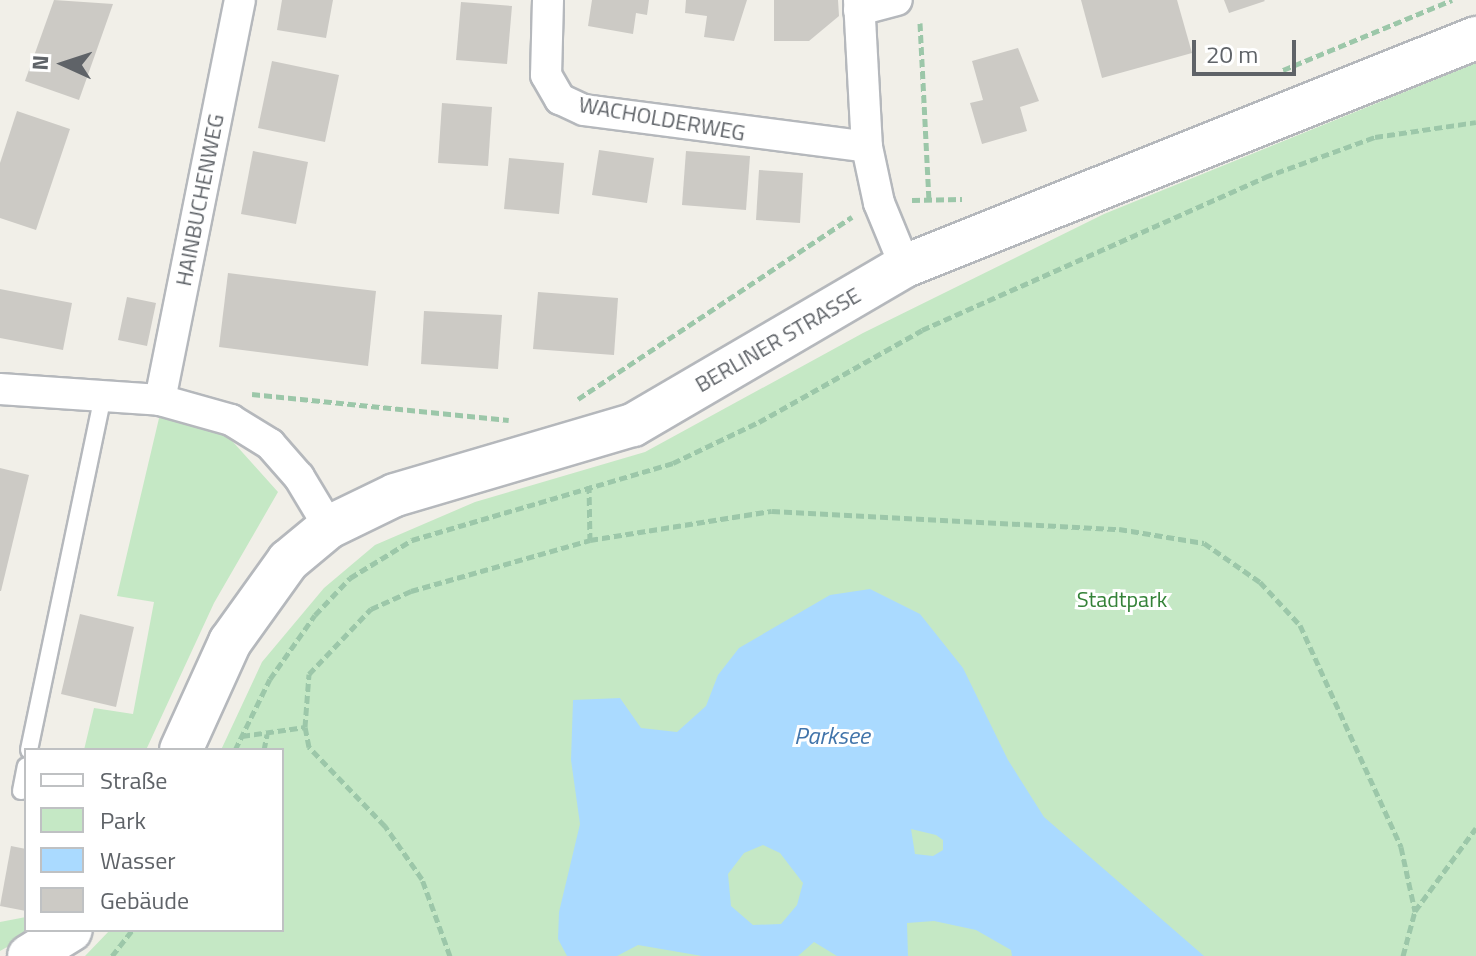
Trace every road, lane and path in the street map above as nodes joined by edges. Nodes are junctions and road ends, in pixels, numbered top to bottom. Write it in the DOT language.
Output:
graph roads {
  1 [pos="240,0"];
  2 [pos="548,0"];
  3 [pos="1452,0"];
  4 [pos="859,5"];
  5 [pos="908,7"];
  6 [pos="1476,38"];
  7 [pos="1275,74"];
  8 [pos="1476,122"];
  9 [pos="867,147"];
  10 [pos="972,197"];
  11 [pos="929,198"];
  12 [pos="879,203"];
  13 [pos="905,266"];
  14 [pos="0,389"];
  15 [pos="241,393"];
  16 [pos="103,395"];
  17 [pos="160,400"];
  18 [pos="570,405"];
  19 [pos="521,420"];
  20 [pos="329,527"];
  21 [pos="305,727"];
  22 [pos="267,734"];
  23 [pos="241,737"];
  24 [pos="29,748"];
  25 [pos="182,748"];
  26 [pos="236,748"];
  27 [pos="264,748"];
  28 [pos="24,776"];
  29 [pos="21,791"];
  30 [pos="1476,828"];
  31 [pos="1415,911"];
  32 [pos="68,932"];
  33 [pos="130,932"];
  34 [pos="29,956"];
  35 [pos="112,956"];
  36 [pos="450,956"];
  37 [pos="1403,956"];
  1 -- 17 [label="street, HAINBUCHENWEG"];
  2 -- 9 [label="street, WACHOLDERWEG"];
  3 -- 7 [label="path"];
  4 -- 5 [label="street"];
  4 -- 9 [label="street"];
  5 -- 11 [label="path"];
  6 -- 13 [label="main road, BERLINER STRASSE"];
  8 -- 23 [label="path"];
  9 -- 12 [label="street"];
  10 -- 11 [label="path"];
  11 -- 12 [label="path"];
  12 -- 13 [label="street"];
  12 -- 18 [label="path"];
  13 -- 20 [label="main road, BERLINER STRASSE"];
  14 -- 16 [label="street"];
  15 -- 19 [label="path"];
  16 -- 17 [label="street"];
  16 -- 24 [label="lane"];
  17 -- 20 [label="street"];
  20 -- 25 [label="main road, BERLINER STRASSE"];
  21 -- 22 [label="path"];
  21 -- 31 [label="path"];
  21 -- 36 [label="path"];
  22 -- 23 [label="path"];
  22 -- 27 [label="path"];
  23 -- 26 [label="path"];
  28 -- 29 [label="lane"];
  30 -- 31 [label="path"];
  31 -- 37 [label="path"];
  32 -- 34 [label="main road"];
  33 -- 35 [label="path"];
}
